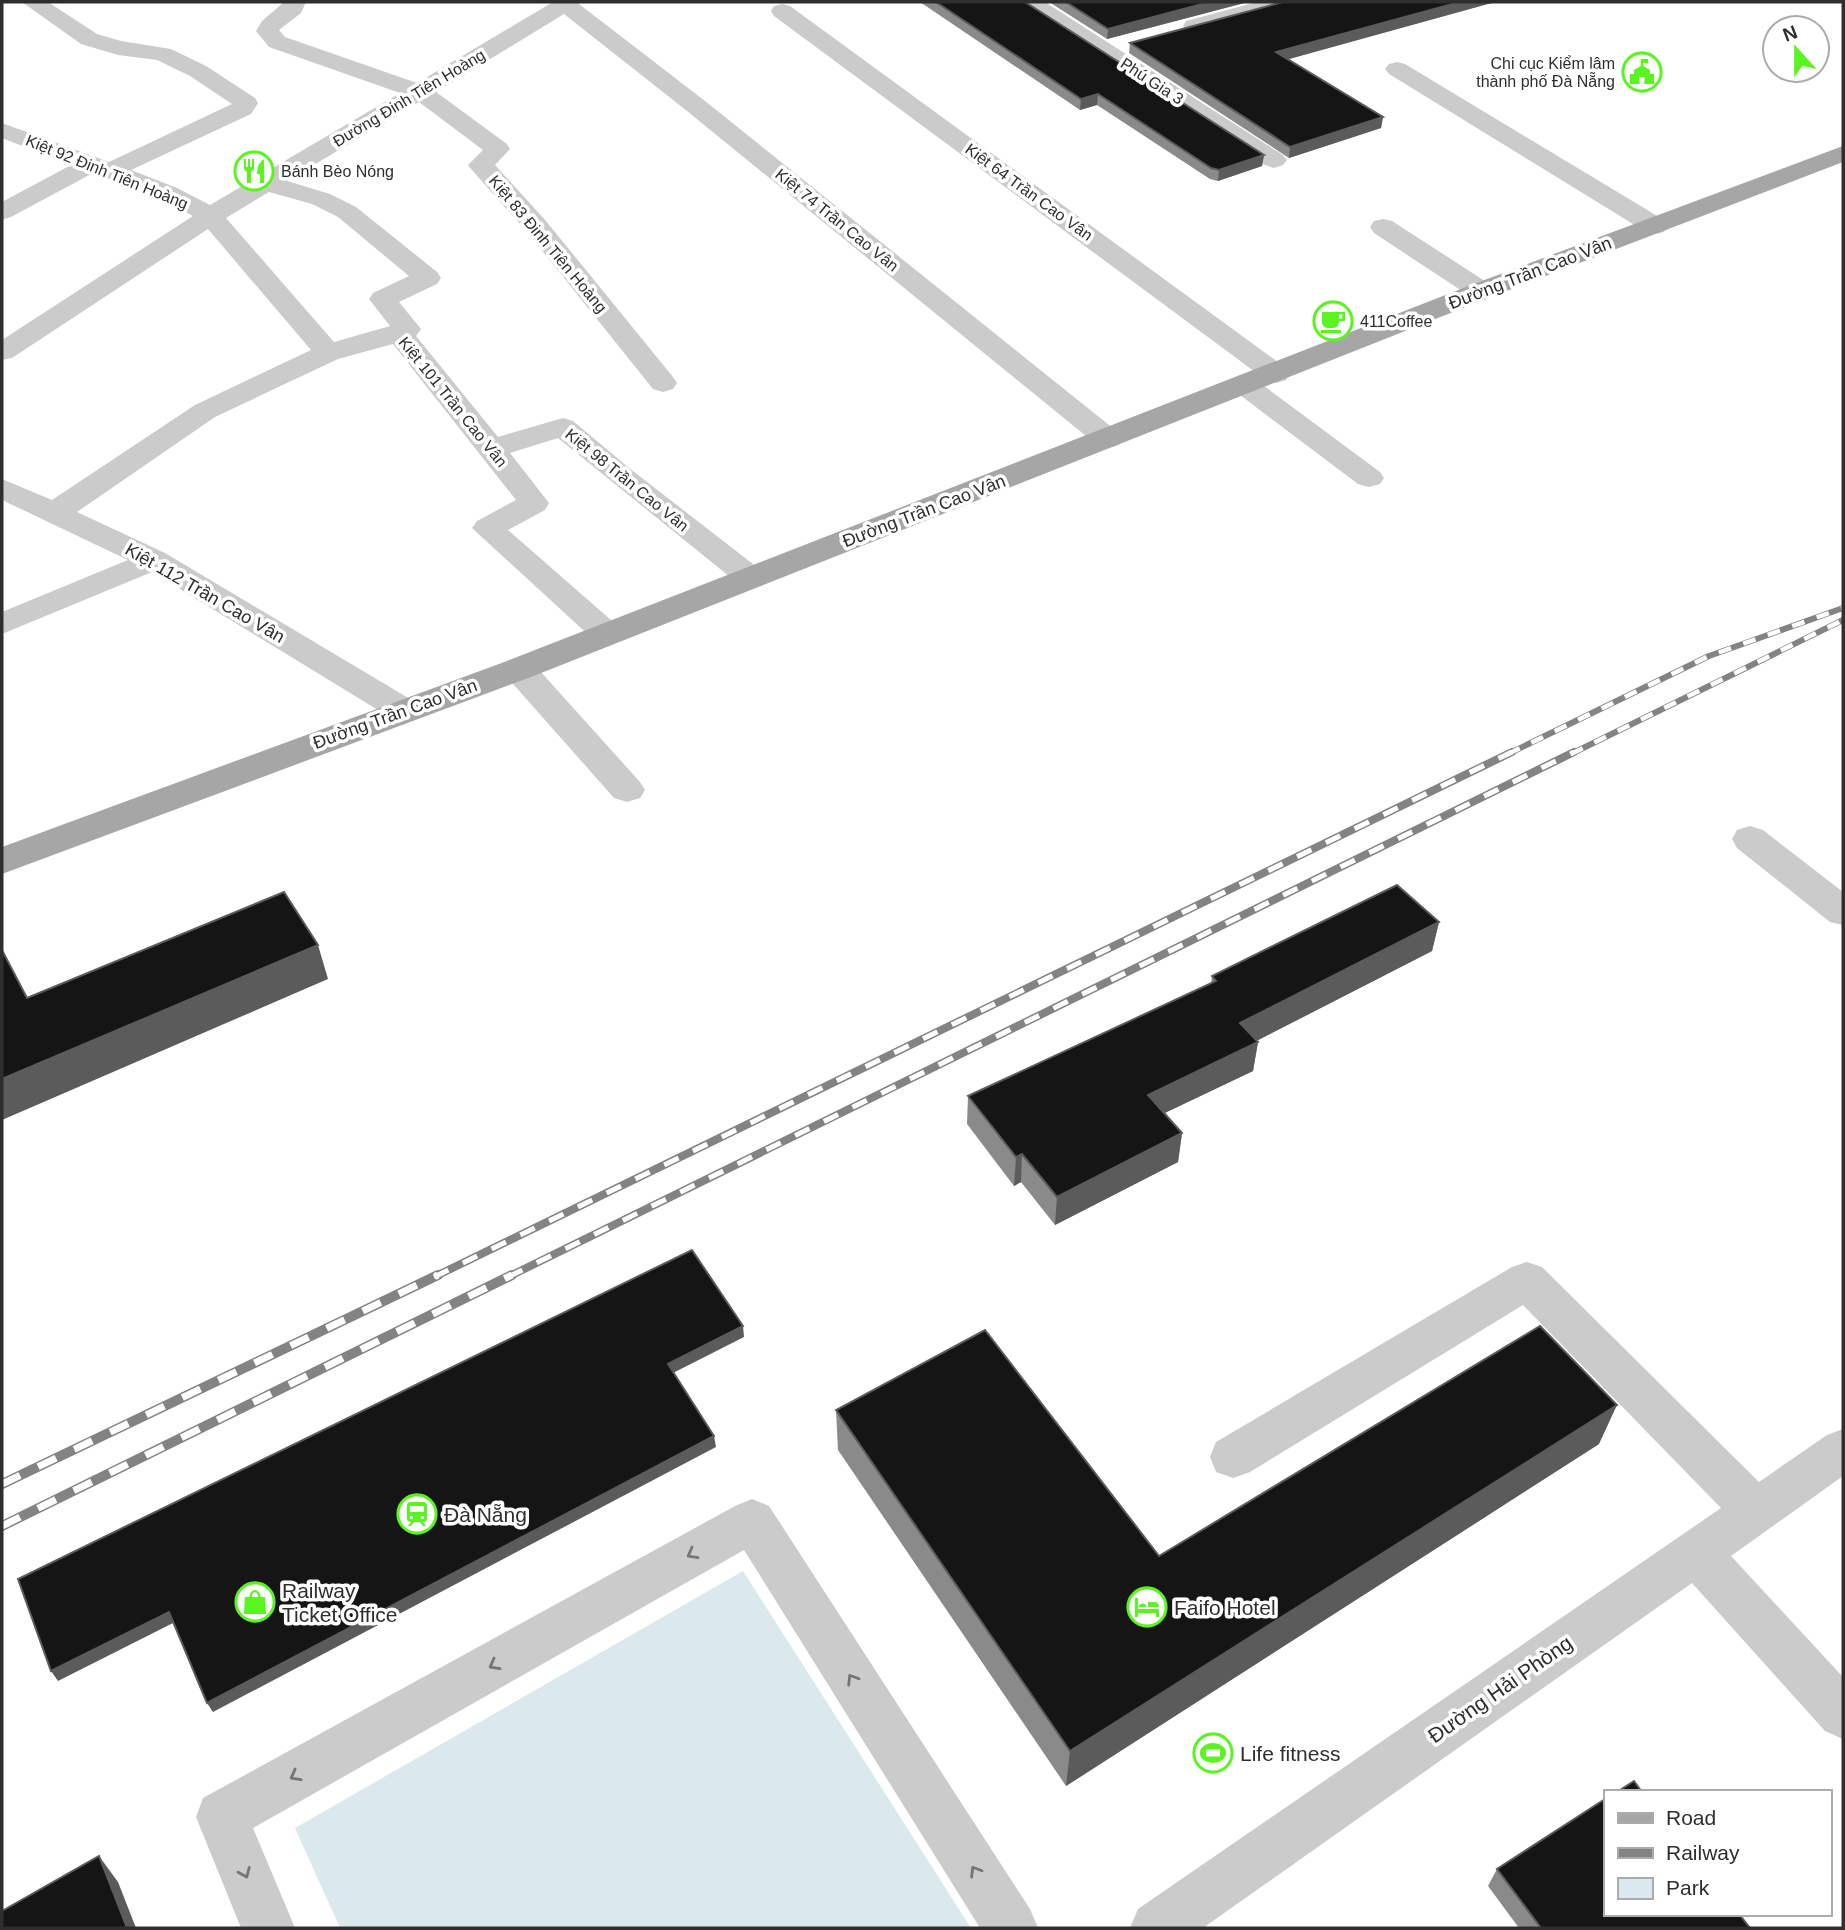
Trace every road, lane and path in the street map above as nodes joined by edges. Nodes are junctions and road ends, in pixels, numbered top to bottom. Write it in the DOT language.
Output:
graph roads {
  1 [pos="33,2"];
  2 [pos="295,2"];
  3 [pos="1030,2"];
  4 [pos="1282,2"];
  5 [pos="567,3"];
  6 [pos="782,11"];
  7 [pos="1168,33"];
  8 [pos="1130,43"];
  9 [pos="1104,50"];
  10 [pos="1397,69"];
  11 [pos="421,92"];
  12 [pos="2,130"];
  13 [pos="1843,153"];
  14 [pos="1275,160"];
  15 [pos="100,167"];
  16 [pos="266,183"];
  17 [pos="2,212"];
  18 [pos="211,216"];
  19 [pos="1655,226"];
  20 [pos="1383,227"];
  21 [pos="1481,291"];
  22 [pos="399,333"];
  23 [pos="2,352"];
  24 [pos="328,353"];
  25 [pos="1276,373"];
  26 [pos="663,383"];
  27 [pos="1245,386"];
  28 [pos="1108,439"];
  29 [pos="491,449"];
  30 [pos="1369,478"];
  31 [pos="2,488"];
  32 [pos="54,513"];
  33 [pos="154,560"];
  34 [pos="751,578"];
  35 [pos="2,625"];
  36 [pos="607,634"];
  37 [pos="519,669"];
  38 [pos="403,710"];
  39 [pos="627,790"];
  40 [pos="1750,839"];
  41 [pos="2,860"];
  42 [pos="1843,912"];
  43 [pos="1843,1450"];
  44 [pos="1233,1457"];
  45 [pos="1756,1511"];
  46 [pos="1696,1552"];
  47 [pos="1843,1714"];
  48 [pos="268,1928"];
  49 [pos="1011,1928"];
  50 [pos="1157,1928"];
  1 -- 15 [label="street"];
  2 -- 11 [label="street"];
  3 -- 9 [label="street, Phú Gia 3"];
  4 -- 7 [label="street"];
  5 -- 11 [label="street, Đường Đinh Tiên Hoàng"];
  5 -- 28 [label="street, Kiệt 74 Trần Cao Vân"];
  6 -- 25 [label="street, Kiệt 64 Trần Cao Vân"];
  8 -- 9 [label="street"];
  9 -- 14 [label="street, Phú Gia 3"];
  10 -- 19 [label="street"];
  11 -- 16 [label="street, Đường Đinh Tiên Hoàng"];
  11 -- 26 [label="street, Kiệt 83 Đinh Tiên Hoàng"];
  12 -- 15 [label="street, Kiệt 92 Đinh Tiên Hoàng"];
  13 -- 19 [label="main road, Đường Trần Cao Vân"];
  15 -- 17 [label="street"];
  15 -- 18 [label="street, Kiệt 92 Đinh Tiên Hoàng"];
  16 -- 18 [label="street, Đường Đinh Tiên Hoàng"];
  16 -- 22 [label="street"];
  18 -- 23 [label="street, Đường Đinh Tiên Hoàng"];
  18 -- 24 [label="street"];
  19 -- 21 [label="main road, Đường Trần Cao Vân"];
  20 -- 21 [label="street"];
  21 -- 25 [label="main road, Đường Trần Cao Vân"];
  22 -- 24 [label="street, Kiệt 101 Trần Cao Vân"];
  22 -- 29 [label="street, Kiệt 101 Trần Cao Vân"];
  24 -- 32 [label="street, Kiệt 101 Trần Cao Vân"];
  25 -- 27 [label="main road, Đường Trần Cao Vân"];
  27 -- 28 [label="main road, Đường Trần Cao Vân"];
  27 -- 30 [label="street"];
  28 -- 34 [label="main road, Đường Trần Cao Vân"];
  29 -- 34 [label="street, Kiệt 98 Trần Cao Vân"];
  29 -- 36 [label="street, Kiệt 101 Trần Cao Vân"];
  31 -- 32 [label="street, Kiệt 112 Trần Cao Vân"];
  32 -- 33 [label="street, Kiệt 112 Trần Cao Vân"];
  33 -- 35 [label="street"];
  33 -- 38 [label="street, Kiệt 112 Trần Cao Vân"];
  34 -- 36 [label="main road, Đường Trần Cao Vân"];
  36 -- 37 [label="main road, Đường Trần Cao Vân"];
  37 -- 38 [label="main road, Đường Trần Cao Vân"];
  37 -- 39 [label="street"];
  38 -- 41 [label="main road, Đường Trần Cao Vân"];
  40 -- 42 [label="street"];
  43 -- 45 [label="street, Đường Hải Phòng"];
  44 -- 45 [label="street"];
  45 -- 46 [label="street, Đường Hải Phòng"];
  46 -- 47 [label="street"];
  46 -- 50 [label="street, Đường Hải Phòng"];
  49 -- 48 [label="street, one-way"];
}
